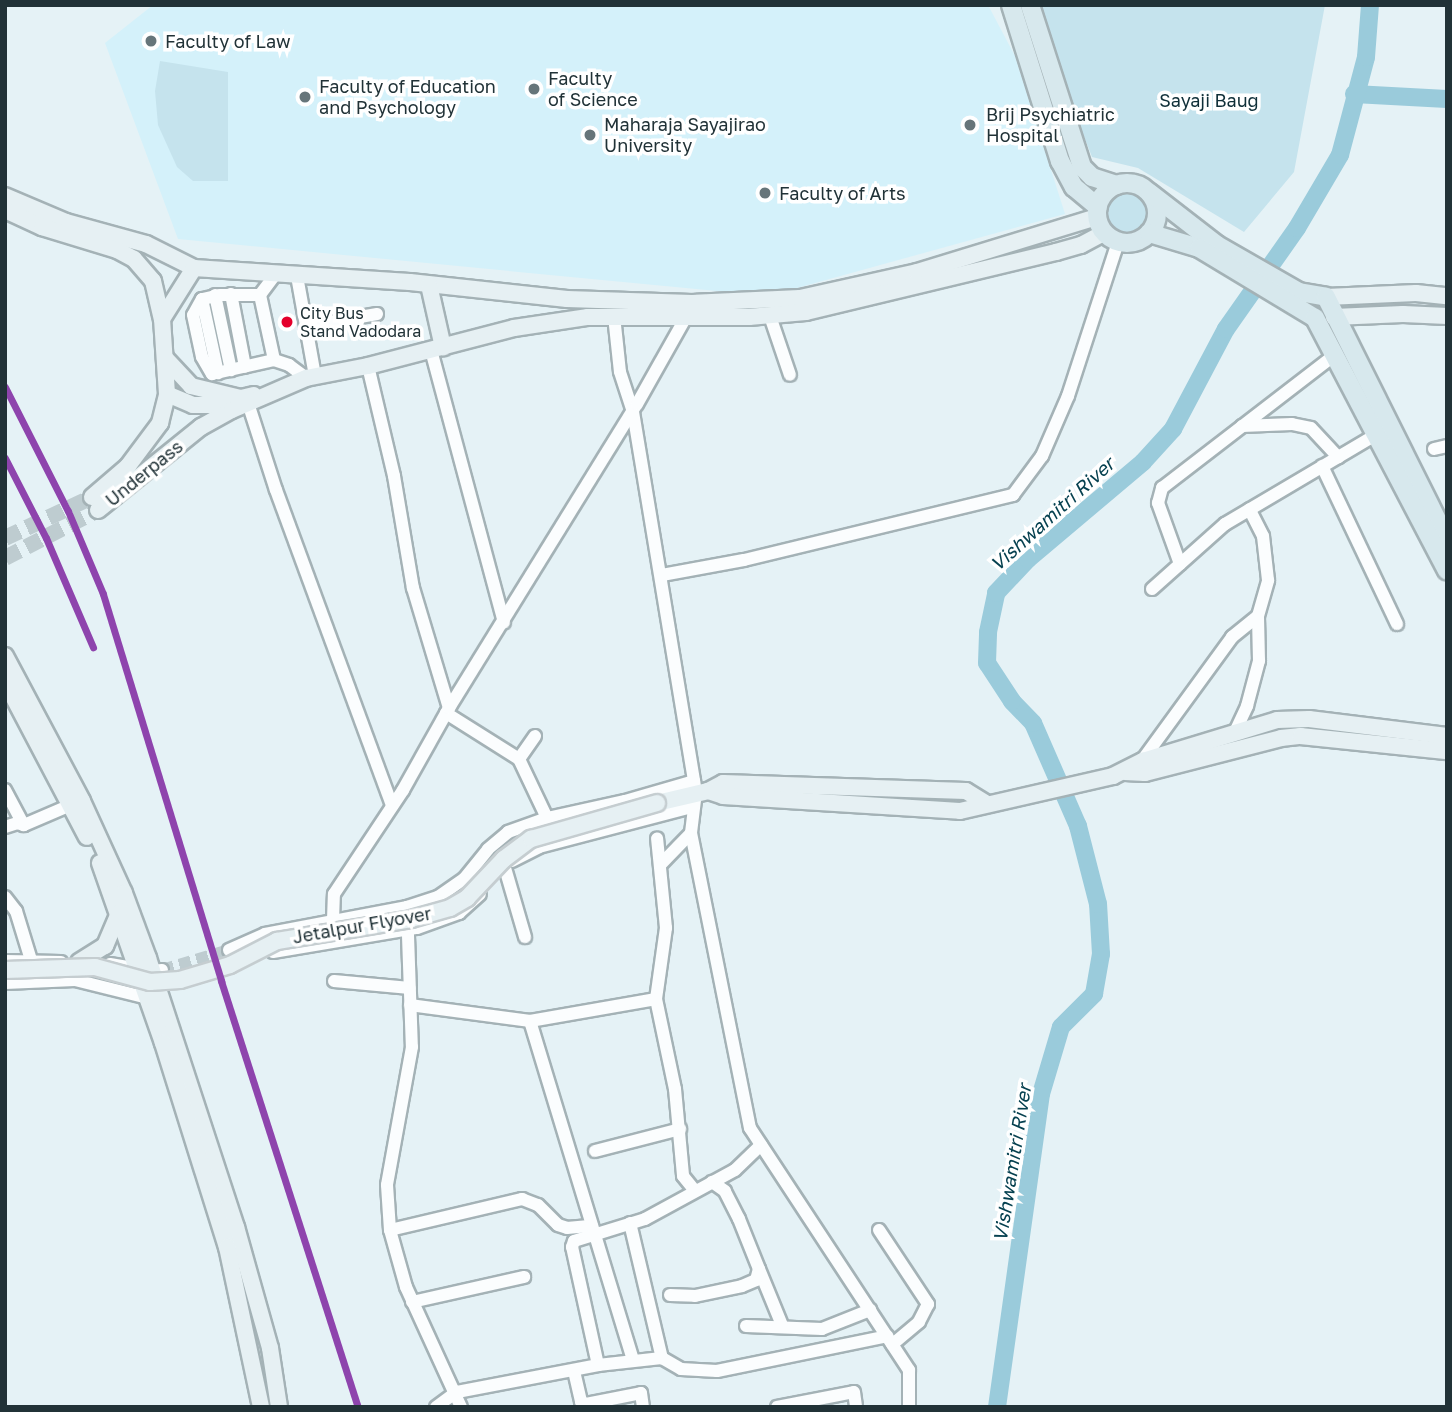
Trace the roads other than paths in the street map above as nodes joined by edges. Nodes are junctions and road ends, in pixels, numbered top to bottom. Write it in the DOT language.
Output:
graph roads {
  1 [pos="1010,5"];
  2 [pos="1030,5"];
  3 [pos="1117,185"];
  4 [pos="1150,193"];
  5 [pos="5,196"];
  6 [pos="5,210"];
  7 [pos="1104,225"];
  8 [pos="1149,233"];
  9 [pos="1215,250"];
  10 [pos="194,268"];
  11 [pos="275,275"];
  12 [pos="302,277"];
  13 [pos="429,285"];
  14 [pos="231,294"];
  15 [pos="215,295"];
  16 [pos="260,295"];
  17 [pos="1447,296"];
  18 [pos="1299,297"];
  19 [pos="1326,297"];
  20 [pos="377,314"];
  21 [pos="614,316"];
  22 [pos="770,316"];
  23 [pos="1447,316"];
  24 [pos="686,317"];
  25 [pos="1334,317"];
  26 [pos="1315,318"];
  27 [pos="162,319"];
  28 [pos="314,325"];
  29 [pos="437,349"];
  30 [pos="1336,354"];
  31 [pos="166,359"];
  32 [pos="274,360"];
  33 [pos="368,366"];
  34 [pos="245,367"];
  35 [pos="225,371"];
  36 [pos="790,375"];
  37 [pos="315,376"];
  38 [pos="167,394"];
  39 [pos="245,400"];
  40 [pos="633,412"];
  41 [pos="1241,426"];
  42 [pos="1377,434"];
  43 [pos="1338,457"];
  44 [pos="1322,466"];
  45 [pos="1249,509"];
  46 [pos="1447,540"];
  47 [pos="1180,564"];
  48 [pos="1447,571"];
  49 [pos="662,575"];
  50 [pos="1152,589"];
  51 [pos="1258,616"];
  52 [pos="504,622"];
  53 [pos="1397,624"];
  54 [pos="5,656"];
  55 [pos="11,683"];
  56 [pos="447,711"];
  57 [pos="1235,732"];
  58 [pos="535,736"];
  59 [pos="1447,736"];
  60 [pos="1447,751"];
  61 [pos="519,759"];
  62 [pos="1141,762"];
  63 [pos="1119,774"];
  64 [pos="5,790"];
  65 [pos="698,793"];
  66 [pos="77,803"];
  67 [pos="392,806"];
  68 [pos="547,818"];
  69 [pos="24,825"];
  70 [pos="5,827"];
  71 [pos="691,833"];
  72 [pos="657,838"];
  73 [pos="661,864"];
  74 [pos="505,868"];
  75 [pos="5,897"];
  76 [pos="407,907"];
  77 [pos="119,913"];
  78 [pos="333,920"];
  79 [pos="408,930"];
  80 [pos="525,937"];
  81 [pos="229,950"];
  82 [pos="273,952"];
  83 [pos="32,960"];
  84 [pos="5,961"];
  85 [pos="79,962"];
  86 [pos="5,970"];
  87 [pos="151,970"];
  88 [pos="334,981"];
  89 [pos="5,983"];
  90 [pos="410,988"];
  91 [pos="154,999"];
  92 [pos="656,999"];
  93 [pos="410,1005"];
  94 [pos="530,1021"];
  95 [pos="680,1129"];
  96 [pos="761,1145"];
  97 [pos="595,1151"];
  98 [pos="712,1182"];
  99 [pos="695,1191"];
  100 [pos="630,1223"];
  101 [pos="390,1230"];
  102 [pos="593,1230"];
  103 [pos="879,1230"];
  104 [pos="759,1269"];
  105 [pos="524,1277"];
  106 [pos="670,1295"];
  107 [pos="412,1302"];
  108 [pos="870,1310"];
  109 [pos="782,1325"];
  110 [pos="746,1326"];
  111 [pos="890,1340"];
  112 [pos="662,1358"];
  113 [pos="633,1360"];
  114 [pos="598,1365"];
  115 [pos="574,1371"];
  116 [pos="457,1392"];
  117 [pos="261,1407"];
  118 [pos="279,1407"];
  119 [pos="436,1407"];
  120 [pos="461,1407"];
  121 [pos="643,1407"];
  122 [pos="777,1407"];
  123 [pos="856,1407"];
  124 [pos="909,1407"];
  1 -- 7 [label="highway"];
  2 -- 3 [label="highway"];
  3 -- 4 [label="highway"];
  3 -- 7 [label="highway"];
  4 -- 8 [label="highway"];
  4 -- 9 [label="highway"];
  5 -- 10 [label="main road"];
  6 -- 27 [label="main road, Underpass"];
  7 -- 8 [label="highway"];
  7 -- 13 [label="main road"];
  7 -- 22 [label="main road"];
  7 -- 49 [label="street"];
  8 -- 9 [label="highway"];
  9 -- 18 [label="highway"];
  10 -- 11 [label="main road"];
  10 -- 27 [label="main road"];
  11 -- 12 [label="main road"];
  11 -- 16 [label="street"];
  12 -- 13 [label="main road"];
  12 -- 28 [label="street"];
  12 -- 37 [label="street"];
  13 -- 29 [label="main road"];
  14 -- 15 [label="street"];
  14 -- 16 [label="street"];
  14 -- 34 [label="street"];
  15 -- 35 [label="street"];
  15 -- 35 [label="street"];
  16 -- 32 [label="street"];
  17 -- 19 [label="main road"];
  18 -- 19 [label="highway"];
  18 -- 26 [label="highway"];
  19 -- 25 [label="highway"];
  20 -- 28 [label="street"];
  21 -- 24 [label="main road"];
  21 -- 29 [label="main road"];
  21 -- 40 [label="street"];
  22 -- 24 [label="main road"];
  22 -- 36 [label="street"];
  23 -- 25 [label="main road"];
  24 -- 40 [label="street"];
  25 -- 26 [label="highway"];
  25 -- 46 [label="highway"];
  26 -- 30 [label="highway"];
  27 -- 31 [label="main road, Underpass"];
  28 -- 37 [label="street"];
  29 -- 33 [label="main road"];
  29 -- 52 [label="street"];
  30 -- 41 [label="street"];
  30 -- 42 [label="highway"];
  31 -- 38 [label="main road, Underpass"];
  31 -- 39 [label="main road"];
  32 -- 34 [label="street"];
  32 -- 37 [label="street"];
  33 -- 37 [label="main road"];
  33 -- 56 [label="street"];
  34 -- 35 [label="street"];
  37 -- 39 [label="main road"];
  38 -- 39 [label="main road"];
  38 -- 39 [label="main road, Underpass"];
  39 -- 67 [label="street"];
  40 -- 49 [label="street"];
  40 -- 52 [label="street"];
  41 -- 43 [label="street"];
  41 -- 47 [label="street"];
  42 -- 43 [label="street"];
  42 -- 48 [label="highway"];
  43 -- 44 [label="street"];
  44 -- 45 [label="street"];
  44 -- 53 [label="street"];
  45 -- 47 [label="street"];
  45 -- 51 [label="street"];
  47 -- 50 [label="street"];
  49 -- 65 [label="street"];
  51 -- 57 [label="street"];
  51 -- 62 [label="street"];
  52 -- 56 [label="street"];
  54 -- 55 [label="main road"];
  55 -- 66 [label="main road"];
  56 -- 61 [label="street"];
  56 -- 67 [label="street"];
  57 -- 59 [label="main road"];
  57 -- 62 [label="main road"];
  58 -- 61 [label="street"];
  60 -- 63 [label="main road"];
  61 -- 68 [label="street"];
  62 -- 63 [label="main road"];
  63 -- 65 [label="main road, Jetalpur Flyover"];
  64 -- 69 [label="street"];
  65 -- 68 [label="street"];
  65 -- 71 [label="street"];
  65 -- 74 [label="street"];
  65 -- 86 [label="main road, Jetalpur Flyover, bridge"];
  66 -- 69 [label="street"];
  66 -- 77 [label="main road"];
  66 -- 87 [label="main road"];
  67 -- 78 [label="street"];
  68 -- 76 [label="street"];
  69 -- 70 [label="street"];
  71 -- 73 [label="street"];
  71 -- 96 [label="street"];
  72 -- 73 [label="street"];
  73 -- 92 [label="street"];
  74 -- 79 [label="street"];
  74 -- 80 [label="street"];
  75 -- 83 [label="street"];
  76 -- 78 [label="street"];
  76 -- 79 [label="street"];
  77 -- 85 [label="main road"];
  77 -- 87 [label="main road"];
  78 -- 81 [label="street"];
  79 -- 82 [label="street"];
  79 -- 90 [label="street"];
  83 -- 84 [label="street"];
  83 -- 85 [label="street"];
  85 -- 87 [label="street"];
  87 -- 91 [label="main road"];
  88 -- 90 [label="street"];
  89 -- 91 [label="street"];
  90 -- 93 [label="street"];
  91 -- 117 [label="main road"];
  91 -- 118 [label="main road"];
  92 -- 94 [label="street"];
  92 -- 95 [label="street"];
  93 -- 94 [label="street"];
  93 -- 101 [label="street"];
  94 -- 102 [label="street"];
  95 -- 97 [label="street"];
  95 -- 99 [label="street"];
  96 -- 98 [label="street"];
  96 -- 108 [label="street"];
  98 -- 99 [label="street"];
  98 -- 104 [label="street"];
  99 -- 100 [label="street"];
  100 -- 102 [label="street"];
  100 -- 112 [label="street"];
  101 -- 102 [label="street"];
  101 -- 107 [label="street"];
  102 -- 113 [label="street"];
  102 -- 114 [label="street"];
  103 -- 111 [label="street"];
  104 -- 106 [label="street"];
  104 -- 109 [label="street"];
  105 -- 107 [label="street"];
  107 -- 116 [label="street"];
  108 -- 109 [label="street"];
  108 -- 111 [label="street"];
  109 -- 110 [label="street"];
  111 -- 112 [label="street"];
  111 -- 124 [label="street"];
  112 -- 113 [label="street"];
  113 -- 114 [label="street"];
  114 -- 115 [label="street"];
  115 -- 116 [label="street"];
  115 -- 121 [label="street"];
  116 -- 119 [label="street"];
  116 -- 120 [label="street"];
  122 -- 123 [label="street"];
}
